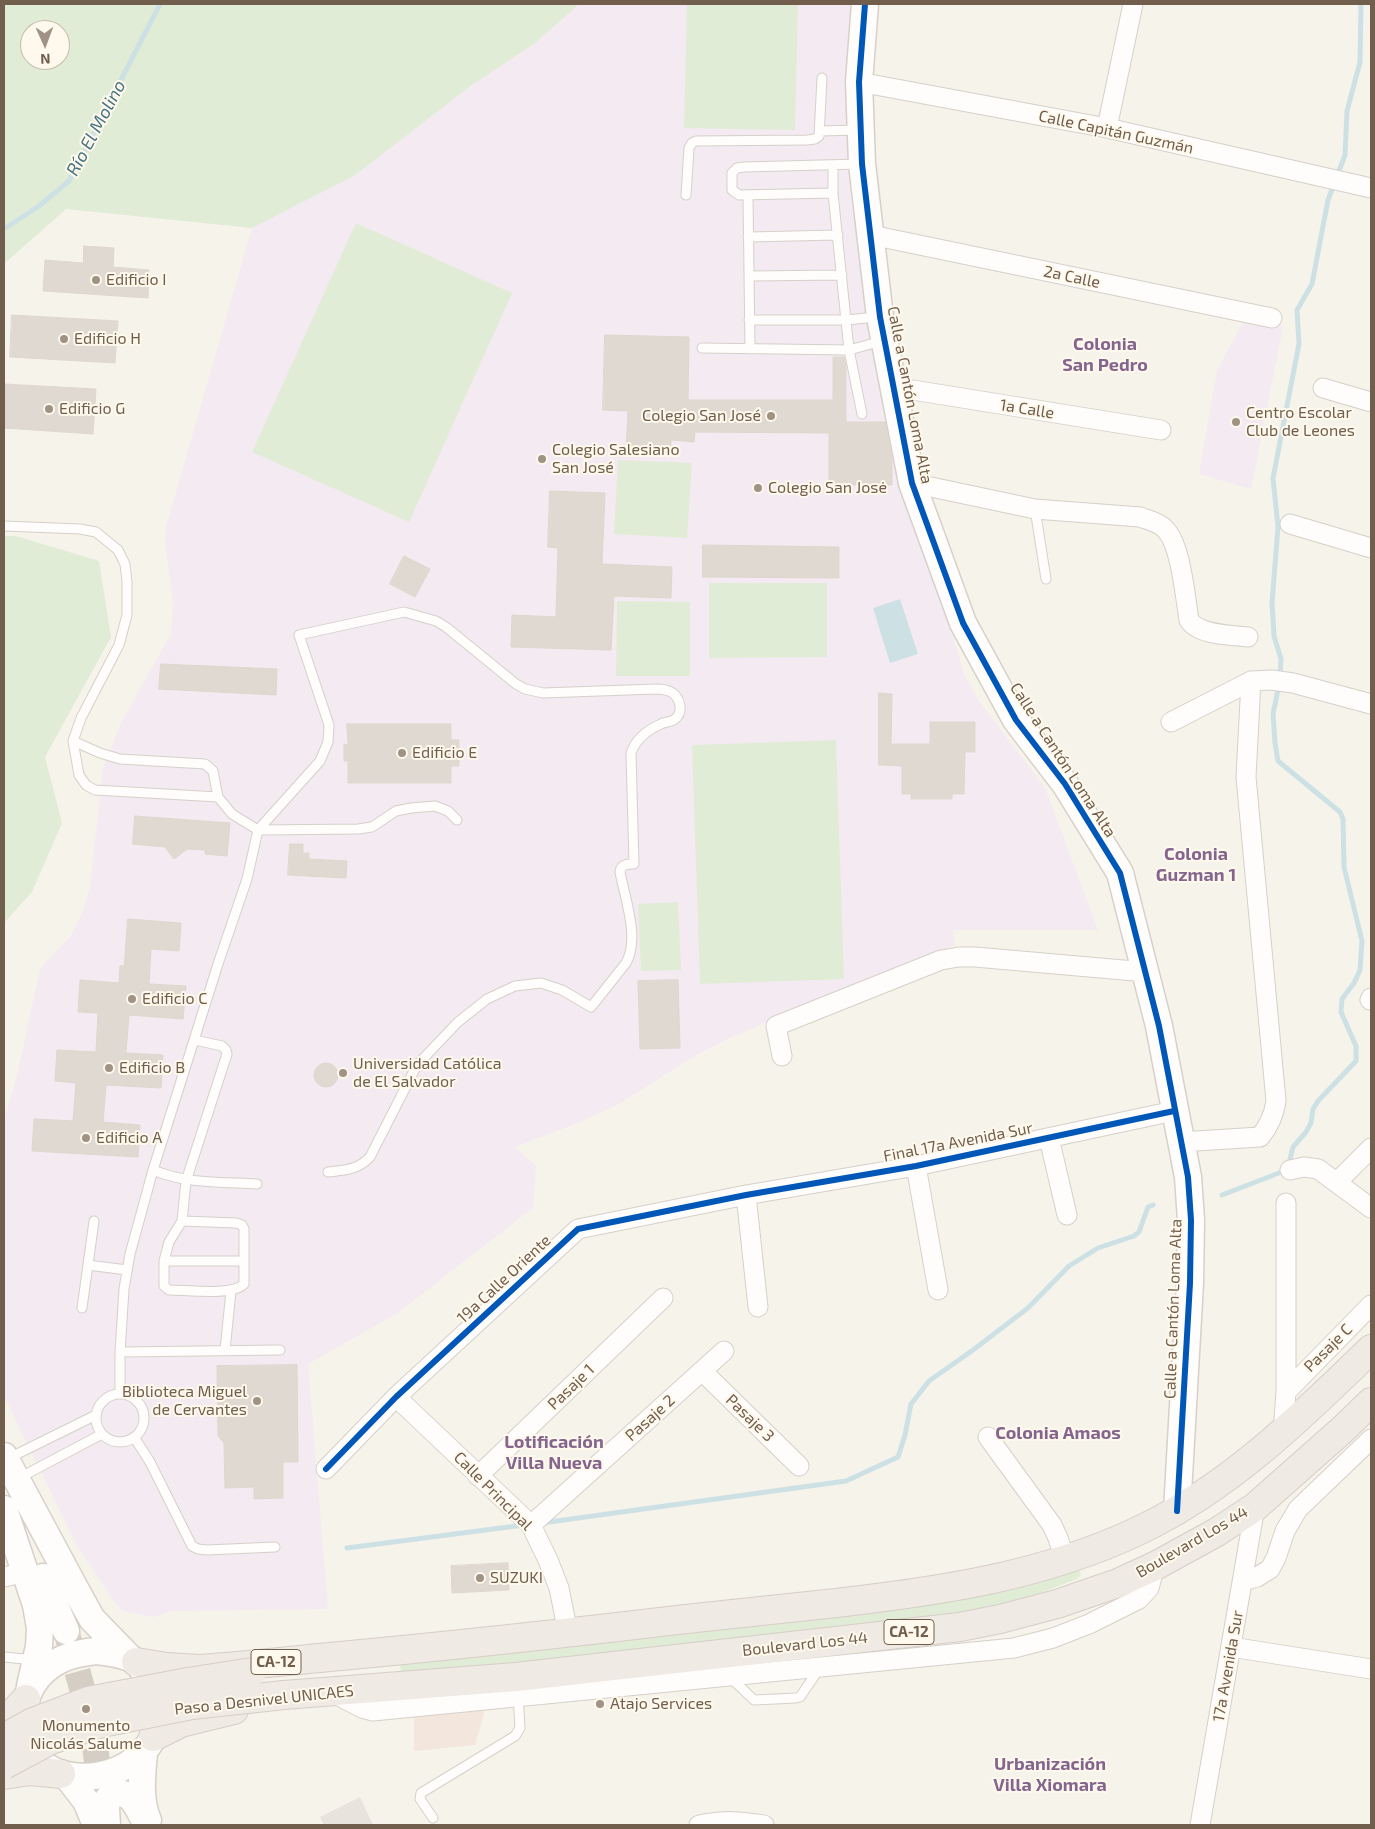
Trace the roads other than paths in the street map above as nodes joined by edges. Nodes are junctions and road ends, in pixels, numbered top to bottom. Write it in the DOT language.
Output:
graph roads {
  1 [pos="865,4"];
  2 [pos="1133,4"];
  3 [pos="822,78"];
  4 [pos="860,82"];
  5 [pos="1107,128"];
  6 [pos="860,130"];
  7 [pos="820,131"];
  8 [pos="862,164"];
  9 [pos="832,165"];
  10 [pos="1371,188"];
  11 [pos="834,193"];
  12 [pos="686,195"];
  13 [pos="748,196"];
  14 [pos="838,235"];
  15 [pos="871,235"];
  16 [pos="748,237"];
  17 [pos="842,275"];
  18 [pos="749,276"];
  19 [pos="1272,318"];
  20 [pos="749,320"];
  21 [pos="846,320"];
  22 [pos="882,329"];
  23 [pos="702,348"];
  24 [pos="750,348"];
  25 [pos="849,350"];
  26 [pos="894,387"];
  27 [pos="1323,388"];
  28 [pos="1371,402"];
  29 [pos="862,414"];
  30 [pos="1161,430"];
  31 [pos="912,483"];
  32 [pos="1035,509"];
  33 [pos="1290,524"];
  34 [pos="4,526"];
  35 [pos="1371,548"];
  36 [pos="1046,579"];
  37 [pos="1248,637"];
  38 [pos="1251,681"];
  39 [pos="1371,704"];
  40 [pos="1171,722"];
  41 [pos="73,741"];
  42 [pos="218,797"];
  43 [pos="456,820"];
  44 [pos="258,830"];
  45 [pos="1146,972"];
  46 [pos="195,1040"];
  47 [pos="782,1056"];
  48 [pos="1174,1111"];
  49 [pos="1048,1138"];
  50 [pos="1180,1142"];
  51 [pos="1371,1148"];
  52 [pos="916,1166"];
  53 [pos="153,1170"];
  54 [pos="1290,1170"];
  55 [pos="328,1172"];
  56 [pos="186,1181"];
  57 [pos="1336,1182"];
  58 [pos="257,1184"];
  59 [pos="746,1194"];
  60 [pos="1286,1203"];
  61 [pos="1371,1208"];
  62 [pos="1067,1216"];
  63 [pos="182,1221"];
  64 [pos="94,1222"];
  65 [pos="164,1261"];
  66 [pos="244,1261"];
  67 [pos="88,1264"];
  68 [pos="127,1270"];
  69 [pos="938,1290"];
  70 [pos="231,1291"];
  71 [pos="663,1298"];
  72 [pos="1371,1305"];
  73 [pos="758,1307"];
  74 [pos="82,1308"];
  75 [pos="1371,1349"];
  76 [pos="225,1350"];
  77 [pos="280,1350"];
  78 [pos="724,1351"];
  79 [pos="120,1352"];
  80 [pos="702,1371"];
  81 [pos="1286,1392"];
  82 [pos="120,1394"];
  83 [pos="396,1397"];
  84 [pos="1371,1402"];
  85 [pos="96,1415"];
  86 [pos="1283,1433"];
  87 [pos="102,1434"];
  88 [pos="134,1437"];
  89 [pos="988,1437"];
  90 [pos="1371,1439"];
  91 [pos="798,1466"];
  92 [pos="326,1469"];
  93 [pos="8,1472"];
  94 [pos="478,1476"];
  95 [pos="1255,1507"];
  96 [pos="4,1508"];
  97 [pos="1172,1514"];
  98 [pos="531,1525"];
  99 [pos="275,1547"];
  100 [pos="1064,1560"];
  101 [pos="1155,1566"];
  102 [pos="15,1574"];
  103 [pos="1243,1581"];
  104 [pos="1118,1583"];
  105 [pos="1000,1619"];
  106 [pos="66,1631"];
  107 [pos="568,1633"];
  108 [pos="1231,1647"];
  109 [pos="417,1649"];
  110 [pos="4,1656"];
  111 [pos="133,1660"];
  112 [pos="44,1662"];
  113 [pos="820,1668"];
  114 [pos="1371,1669"];
  115 [pos="730,1676"];
  116 [pos="517,1687"];
  117 [pos="384,1688"];
  118 [pos="28,1696"];
  119 [pos="341,1697"];
  120 [pos="4,1720"];
  121 [pos="4,1738"];
  122 [pos="148,1745"];
  123 [pos="4,1764"];
  124 [pos="64,1774"];
  125 [pos="4,1775"];
  126 [pos="433,1818"];
  127 [pos="102,1820"];
  128 [pos="147,1825"];
  129 [pos="151,1825"];
  130 [pos="699,1825"];
  131 [pos="764,1825"];
  132 [pos="1200,1825"];
  1 -- 4 [label="street, Calle a Cantón Loma Alta"];
  2 -- 5 [label="street"];
  3 -- 7 [label="lane"];
  4 -- 5 [label="street, Calle Capitán Guzmán"];
  4 -- 6 [label="street, Calle a Cantón Loma Alta"];
  5 -- 10 [label="street, Calle Capitán Guzmán"];
  6 -- 7 [label="lane"];
  6 -- 8 [label="street, Calle a Cantón Loma Alta"];
  7 -- 12 [label="lane"];
  8 -- 9 [label="lane"];
  8 -- 15 [label="street, Calle a Cantón Loma Alta"];
  9 -- 11 [label="lane"];
  9 -- 13 [label="lane"];
  11 -- 13 [label="lane"];
  11 -- 14 [label="lane"];
  13 -- 16 [label="lane"];
  14 -- 16 [label="lane"];
  14 -- 17 [label="lane"];
  15 -- 19 [label="street, 2a Calle"];
  15 -- 22 [label="street, Calle a Cantón Loma Alta"];
  16 -- 18 [label="lane"];
  17 -- 18 [label="lane"];
  17 -- 21 [label="lane"];
  18 -- 20 [label="lane"];
  20 -- 21 [label="lane"];
  20 -- 24 [label="lane"];
  21 -- 22 [label="lane"];
  21 -- 25 [label="lane"];
  22 -- 25 [label="lane"];
  22 -- 26 [label="street, Calle a Cantón Loma Alta"];
  23 -- 24 [label="lane"];
  24 -- 25 [label="lane"];
  25 -- 29 [label="lane"];
  26 -- 30 [label="street, 1a Calle"];
  26 -- 31 [label="street, Calle a Cantón Loma Alta"];
  27 -- 28 [label="street"];
  31 -- 32 [label="street"];
  31 -- 45 [label="street, Calle a Cantón Loma Alta"];
  32 -- 36 [label="lane"];
  32 -- 37 [label="street"];
  33 -- 35 [label="street"];
  34 -- 41 [label="lane"];
  38 -- 39 [label="street"];
  38 -- 40 [label="street"];
  38 -- 50 [label="street"];
  41 -- 42 [label="lane"];
  41 -- 42 [label="lane"];
  42 -- 44 [label="lane"];
  43 -- 44 [label="lane"];
  44 -- 46 [label="lane"];
  44 -- 55 [label="lane"];
  45 -- 47 [label="street"];
  45 -- 48 [label="street, Calle a Cantón Loma Alta"];
  46 -- 53 [label="lane"];
  46 -- 56 [label="lane"];
  48 -- 49 [label="street, Final 17a Avenida Sur"];
  48 -- 50 [label="street, Calle a Cantón Loma Alta"];
  49 -- 52 [label="street, Final 17a Avenida Sur"];
  49 -- 62 [label="street"];
  50 -- 97 [label="street, Calle a Cantón Loma Alta"];
  51 -- 57 [label="street"];
  52 -- 59 [label="street, Final 17a Avenida Sur"];
  52 -- 69 [label="street"];
  53 -- 56 [label="lane"];
  53 -- 68 [label="lane"];
  54 -- 57 [label="street"];
  56 -- 58 [label="lane"];
  56 -- 63 [label="lane"];
  57 -- 61 [label="street"];
  59 -- 73 [label="street"];
  59 -- 83 [label="street, 19a Calle Oriente"];
  60 -- 81 [label="street"];
  63 -- 65 [label="lane"];
  63 -- 66 [label="lane"];
  64 -- 67 [label="lane"];
  65 -- 66 [label="lane"];
  65 -- 70 [label="lane"];
  66 -- 70 [label="lane"];
  67 -- 68 [label="lane"];
  67 -- 74 [label="lane"];
  68 -- 79 [label="lane"];
  70 -- 76 [label="lane"];
  71 -- 94 [label="street, Pasaje 1"];
  72 -- 81 [label="street, Pasaje C"];
  75 -- 86 [label="highway, CA-12"];
  76 -- 77 [label="lane"];
  76 -- 79 [label="lane"];
  78 -- 80 [label="street, Pasaje 2"];
  79 -- 82 [label="lane"];
  80 -- 91 [label="street, Pasaje 3"];
  80 -- 98 [label="street, Pasaje 2"];
  81 -- 86 [label="street"];
  82 -- 85 [label="lane"];
  82 -- 88 [label="lane"];
  83 -- 92 [label="street, 19a Calle Oriente"];
  83 -- 94 [label="street, Calle Principal"];
  84 -- 95 [label="highway, Boulevard Los 44 / CA-12"];
  85 -- 87 [label="lane"];
  85 -- 93 [label="lane"];
  86 -- 97 [label="highway, CA-12"];
  87 -- 88 [label="lane"];
  87 -- 93 [label="lane"];
  88 -- 99 [label="lane"];
  89 -- 100 [label="street"];
  90 -- 103 [label="street"];
  93 -- 106 [label="street"];
  93 -- 111 [label="street"];
  94 -- 98 [label="street, Calle Principal"];
  95 -- 101 [label="highway, Boulevard Los 44 / CA-12"];
  95 -- 103 [label="street, 17a Avenida Sur"];
  96 -- 102 [label="street"];
  97 -- 100 [label="highway, CA-12"];
  97 -- 104 [label="highway"];
  98 -- 107 [label="street, Calle Principal"];
  100 -- 105 [label="highway"];
  100 -- 107 [label="highway, CA-12"];
  101 -- 104 [label="highway, Boulevard Los 44 / CA-12"];
  101 -- 113 [label="street"];
  102 -- 112 [label="street"];
  103 -- 108 [label="street, 17a Avenida Sur"];
  104 -- 105 [label="highway, Boulevard Los 44 / CA-12"];
  105 -- 116 [label="highway, Boulevard Los 44 / CA-12"];
  107 -- 109 [label="highway, CA-12"];
  108 -- 114 [label="street"];
  108 -- 132 [label="street, 17a Avenida Sur"];
  109 -- 111 [label="highway, CA-12"];
  109 -- 121 [label="highway, Paso a Desnivel UNICAES, bridge"];
  110 -- 112 [label="lane"];
  111 -- 112 [label="street"];
  111 -- 122 [label="street"];
  112 -- 118 [label="street"];
  113 -- 115 [label="street"];
  113 -- 115 [label="lane"];
  115 -- 116 [label="street"];
  116 -- 117 [label="highway, Boulevard Los 44 / CA-12"];
  116 -- 119 [label="street"];
  116 -- 126 [label="lane"];
  117 -- 119 [label="highway, CA-12"];
  117 -- 123 [label="highway, Paso a Desnivel UNICAES, bridge"];
  118 -- 120 [label="highway"];
  118 -- 124 [label="street"];
  119 -- 122 [label="highway, CA-12"];
  122 -- 124 [label="street"];
  122 -- 129 [label="street"];
  124 -- 125 [label="highway"];
  124 -- 127 [label="street"];
  127 -- 128 [label="street"];
  130 -- 131 [label="street"];
}
